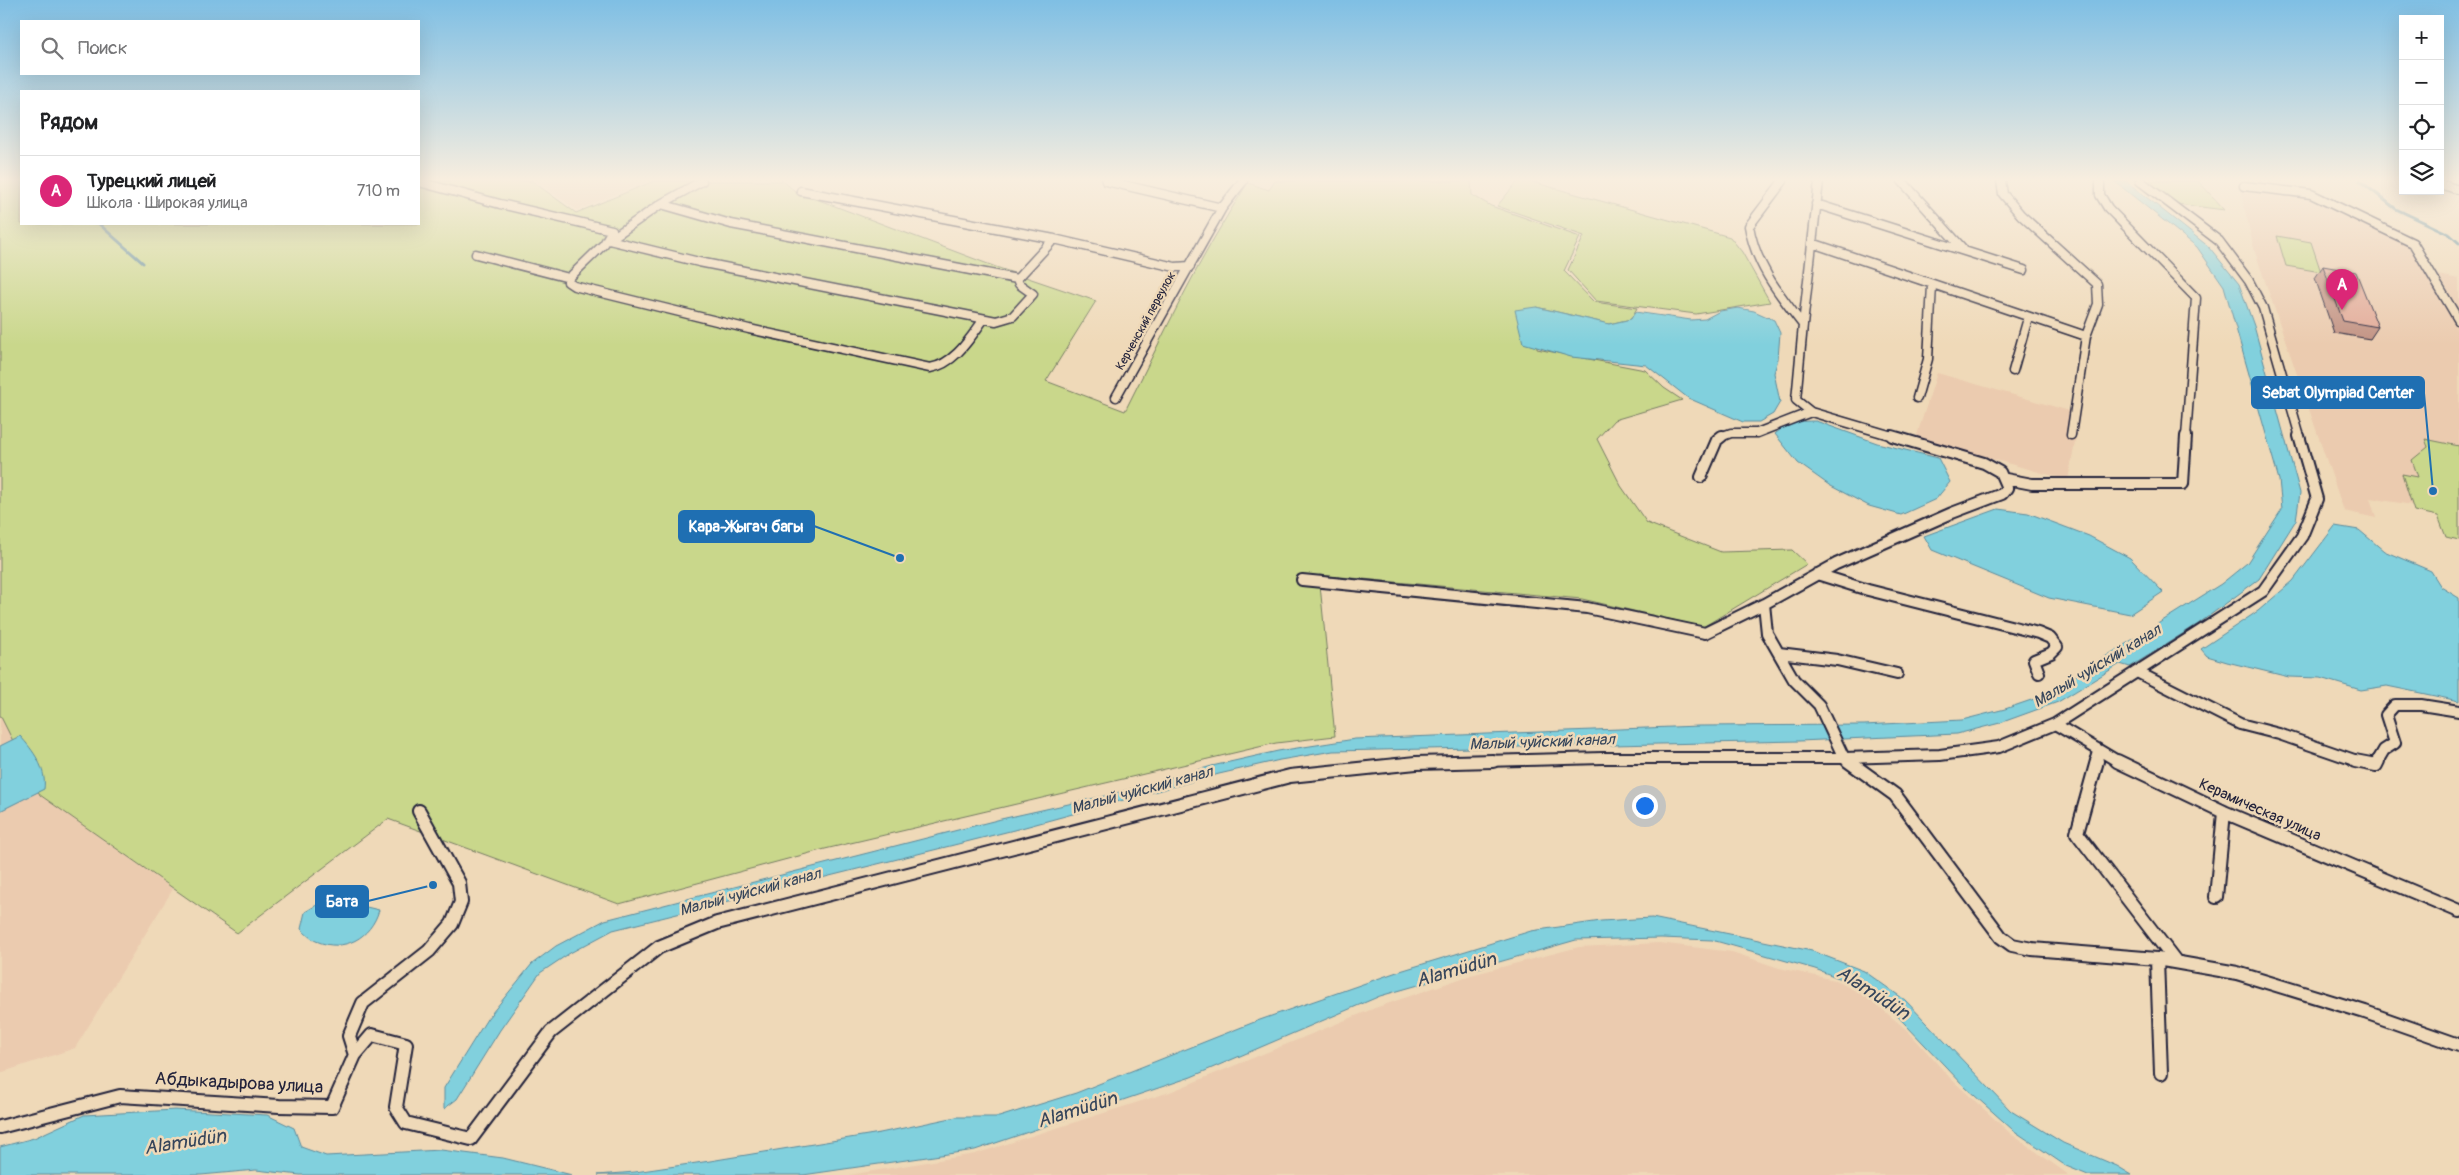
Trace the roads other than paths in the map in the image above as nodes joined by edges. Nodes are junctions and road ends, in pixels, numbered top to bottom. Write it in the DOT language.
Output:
graph roads {
  1 [pos="610,236"];
  2 [pos="615,236"];
  3 [pos="794,236"];
  4 [pos="1037,236"];
  5 [pos="1207,236"];
  6 [pos="1750,236"];
  7 [pos="1813,236"];
  8 [pos="1918,236"];
  9 [pos="1950,236"];
  10 [pos="2044,236"];
  11 [pos="2135,236"];
  12 [pos="2212,236"];
  13 [pos="2397,236"];
  14 [pos="1054,239"];
  15 [pos="609,240"];
  16 [pos="1812,243"];
  17 [pos="1963,250"];
  18 [pos="476,254"];
  19 [pos="1190,266"];
  20 [pos="2024,270"];
  21 [pos="569,278"];
  22 [pos="1018,279"];
  23 [pos="1932,285"];
  24 [pos="2028,318"];
  25 [pos="984,319"];
  26 [pos="2459,321"];
  27 [pos="1803,325"];
  28 [pos="2086,336"];
  29 [pos="2013,371"];
  30 [pos="1116,397"];
  31 [pos="1917,398"];
  32 [pos="1811,412"];
  33 [pos="2071,435"];
  34 [pos="1701,477"];
  35 [pos="2006,479"];
  36 [pos="1817,574"];
  37 [pos="1302,580"];
  38 [pos="1764,604"];
  39 [pos="1779,653"];
  40 [pos="2038,672"];
  41 [pos="2137,672"];
  42 [pos="1897,674"];
  43 [pos="2459,711"];
  44 [pos="2055,724"];
  45 [pos="2099,752"];
  46 [pos="1844,758"];
  47 [pos="419,811"];
  48 [pos="2224,812"];
  49 [pos="2216,897"];
  50 [pos="2459,911"];
  51 [pos="2157,959"];
  52 [pos="2176,962"];
  53 [pos="2459,1046"];
  54 [pos="355,1056"];
  55 [pos="2162,1073"];
  56 [pos="0,1127"];
  1 -- 15 [label="street"];
  2 -- 15 [label="street"];
  3 -- 22 [label="street"];
  4 -- 14 [label="street"];
  5 -- 19 [label="street, Керченский переулок"];
  6 -- 27 [label="street"];
  7 -- 16 [label="street"];
  8 -- 17 [label="street"];
  9 -- 17 [label="street"];
  10 -- 28 [label="street"];
  11 -- 35 [label="street"];
  12 -- 41 [label="street"];
  13 -- 26 [label="street"];
  14 -- 19 [label="street"];
  14 -- 22 [label="street"];
  15 -- 21 [label="street"];
  15 -- 25 [label="street"];
  16 -- 23 [label="street"];
  16 -- 27 [label="street"];
  17 -- 20 [label="street"];
  18 -- 21 [label="street"];
  19 -- 30 [label="street, Керченский переулок"];
  21 -- 25 [label="street"];
  22 -- 25 [label="street"];
  23 -- 24 [label="street"];
  23 -- 31 [label="street"];
  24 -- 28 [label="street"];
  24 -- 29 [label="street"];
  27 -- 32 [label="street"];
  28 -- 33 [label="street"];
  32 -- 34 [label="street"];
  32 -- 35 [label="street"];
  35 -- 36 [label="street"];
  36 -- 38 [label="street"];
  36 -- 40 [label="street"];
  37 -- 38 [label="street"];
  38 -- 39 [label="street"];
  39 -- 42 [label="street"];
  39 -- 46 [label="street"];
  41 -- 43 [label="street"];
  41 -- 44 [label="street"];
  44 -- 45 [label="street, Керамическая улица"];
  44 -- 46 [label="street"];
  45 -- 48 [label="street, Керамическая улица"];
  45 -- 52 [label="street"];
  46 -- 51 [label="street"];
  46 -- 54 [label="street, Абдыкадырова улица"];
  47 -- 54 [label="street"];
  48 -- 49 [label="street"];
  48 -- 50 [label="street, Керамическая улица"];
  51 -- 52 [label="street"];
  51 -- 55 [label="street"];
  52 -- 53 [label="street"];
  54 -- 56 [label="street, Абдыкадырова улица"];
}
